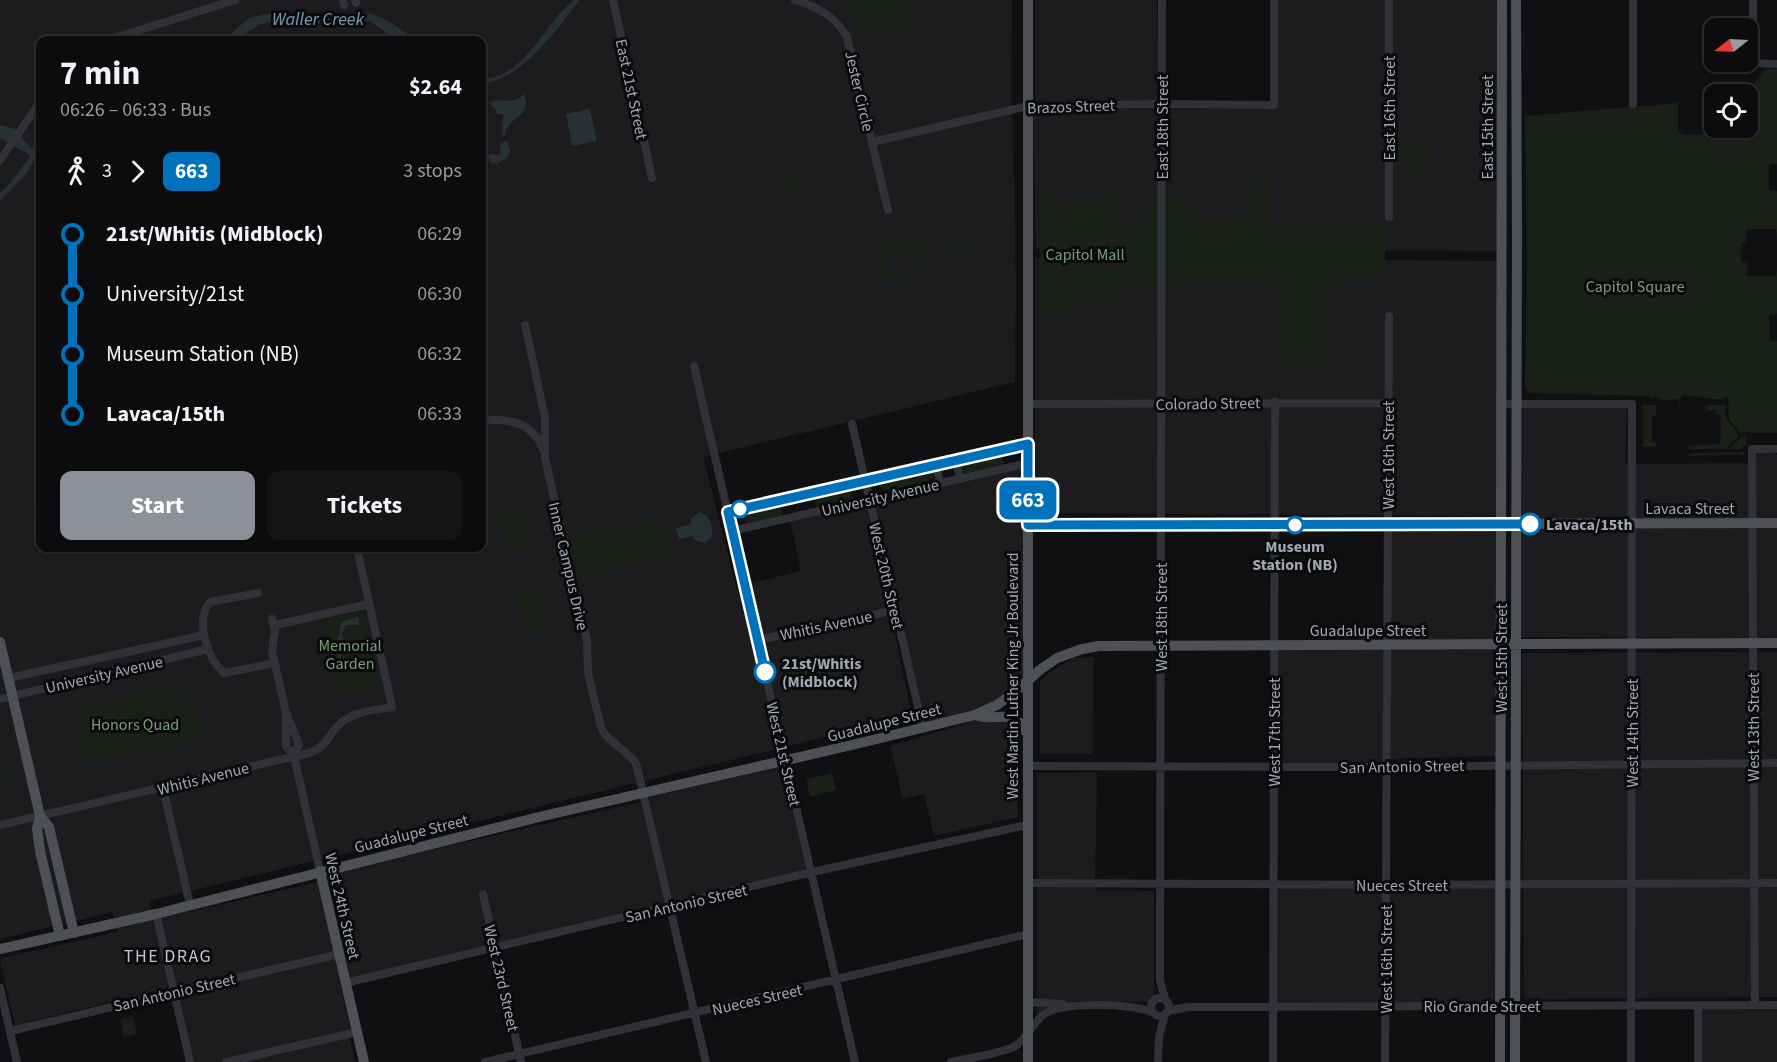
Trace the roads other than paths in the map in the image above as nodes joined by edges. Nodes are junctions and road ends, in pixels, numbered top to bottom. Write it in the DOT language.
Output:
graph roads {
  1 [pos="235,0"];
  2 [pos="613,0"];
  3 [pos="795,0"];
  4 [pos="1028,0"];
  5 [pos="1162,0"];
  6 [pos="1274,0"];
  7 [pos="1389,0"];
  8 [pos="1502,0"];
  9 [pos="1516,0"];
  10 [pos="1633,0"];
  11 [pos="1753,0"];
  12 [pos="131,36"];
  13 [pos="1777,64"];
  14 [pos="1162,104"];
  15 [pos="1516,104"];
  16 [pos="1633,104"];
  17 [pos="1502,105"];
  18 [pos="1028,106"];
  19 [pos="36,108"];
  20 [pos="872,142"];
  21 [pos="2,157"];
  22 [pos="652,178"];
  23 [pos="888,210"];
  24 [pos="1389,217"];
  25 [pos="1161,255"];
  26 [pos="1502,255"];
  27 [pos="1517,255"];
  28 [pos="1389,316"];
  29 [pos="525,325"];
  30 [pos="694,366"];
  31 [pos="1275,402"];
  32 [pos="1161,403"];
  33 [pos="1388,403"];
  34 [pos="1029,404"];
  35 [pos="1502,404"];
  36 [pos="1516,404"];
  37 [pos="486,420"];
  38 [pos="852,424"];
  39 [pos="1028,444"];
  40 [pos="1777,449"];
  41 [pos="545,458"];
  42 [pos="956,461"];
  43 [pos="1028,463"];
  44 [pos="936,465"];
  45 [pos="960,479"];
  46 [pos="865,480"];
  47 [pos="940,483"];
  48 [pos="870,500"];
  49 [pos="728,512"];
  50 [pos="1777,522"];
  51 [pos="1632,523"];
  52 [pos="1752,523"];
  53 [pos="1502,524"];
  54 [pos="1516,524"];
  55 [pos="1028,525"];
  56 [pos="1161,525"];
  57 [pos="1387,525"];
  58 [pos="1274,526"];
  59 [pos="732,531"];
  60 [pos="358,552"];
  61 [pos="258,593"];
  62 [pos="369,604"];
  63 [pos="895,610"];
  64 [pos="204,635"];
  65 [pos="758,640"];
  66 [pos="0,642"];
  67 [pos="1753,643"];
  68 [pos="1777,643"];
  69 [pos="1501,644"];
  70 [pos="1516,644"];
  71 [pos="1633,644"];
  72 [pos="1274,645"];
  73 [pos="1387,645"];
  74 [pos="1161,646"];
  75 [pos="208,649"];
  76 [pos="130,651"];
  77 [pos="275,663"];
  78 [pos="71,664"];
  79 [pos="134,667"];
  80 [pos="9,678"];
  81 [pos="1028,680"];
  82 [pos="75,681"];
  83 [pos="13,696"];
  84 [pos="0,699"];
  85 [pos="286,713"];
  86 [pos="975,715"];
  87 [pos="923,728"];
  88 [pos="1027,734"];
  89 [pos="294,756"];
  90 [pos="786,761"];
  91 [pos="1754,763"];
  92 [pos="1777,763"];
  93 [pos="1502,764"];
  94 [pos="1515,764"];
  95 [pos="1632,765"];
  96 [pos="1027,766"];
  97 [pos="1161,766"];
  98 [pos="1274,766"];
  99 [pos="1387,766"];
  100 [pos="163,788"];
  101 [pos="643,793"];
  102 [pos="40,816"];
  103 [pos="0,825"];
  104 [pos="1027,825"];
  105 [pos="320,871"];
  106 [pos="812,872"];
  107 [pos="1028,883"];
  108 [pos="1777,883"];
  109 [pos="1160,884"];
  110 [pos="1754,884"];
  111 [pos="1273,885"];
  112 [pos="1387,885"];
  113 [pos="1501,885"];
  114 [pos="1515,885"];
  115 [pos="1631,885"];
  116 [pos="483,894"];
  117 [pos="190,905"];
  118 [pos="670,906"];
  119 [pos="156,914"];
  120 [pos="74,933"];
  121 [pos="1028,934"];
  122 [pos="60,936"];
  123 [pos="495,948"];
  124 [pos="0,949"];
  125 [pos="339,954"];
  126 [pos="837,980"];
  127 [pos="1160,980"];
  128 [pos="345,983"];
  129 [pos="0,988"];
  130 [pos="174,992"];
  131 [pos="1154,1000"];
  132 [pos="1028,1002"];
  133 [pos="1698,1005"];
  134 [pos="1755,1005"];
  135 [pos="1777,1005"];
  136 [pos="1072,1006"];
  137 [pos="1500,1006"];
  138 [pos="1515,1006"];
  139 [pos="1631,1006"];
  140 [pos="1134,1007"];
  141 [pos="1166,1007"];
  142 [pos="1272,1007"];
  143 [pos="1386,1007"];
  144 [pos="1153,1013"];
  145 [pos="695,1014"];
  146 [pos="10,1031"];
  147 [pos="357,1032"];
  148 [pos="1028,1033"];
  149 [pos="1159,1037"];
  150 [pos="520,1058"];
  151 [pos="17,1062"];
  152 [pos="190,1062"];
  153 [pos="226,1062"];
  154 [pos="364,1062"];
  155 [pos="485,1062"];
  156 [pos="706,1062"];
  157 [pos="855,1062"];
  158 [pos="951,1062"];
  159 [pos="1028,1062"];
  160 [pos="1158,1062"];
  161 [pos="1272,1062"];
  162 [pos="1385,1062"];
  163 [pos="1500,1062"];
  164 [pos="1515,1062"];
  165 [pos="1631,1062"];
  166 [pos="1698,1062"];
  1 -- 12 [label="street"];
  2 -- 22 [label="street, East 21st Street"];
  3 -- 20 [label="street, Jester Circle"];
  4 -- 18 [label="main road, West Martin Luther King Jr Boulevard"];
  5 -- 14 [label="street, East 18th Street"];
  6 -- 14 [label="street, Brazos Street"];
  7 -- 24 [label="street, East 16th Street"];
  8 -- 17 [label="main road, East 15th Street"];
  9 -- 15 [label="main road, East 15th Street"];
  10 -- 16 [label="street"];
  11 -- 13 [label="street"];
  14 -- 18 [label="street, Brazos Street"];
  14 -- 25 [label="street, East 18th Street"];
  15 -- 17 [label="street"];
  15 -- 27 [label="main road, East 15th Street"];
  17 -- 26 [label="main road, East 15th Street"];
  18 -- 20 [label="street, Brazos Street"];
  18 -- 34 [label="main road, West Martin Luther King Jr Boulevard"];
  19 -- 21 [label="street"];
  20 -- 23 [label="street, Jester Circle"];
  25 -- 32 [label="street, West 18th Street"];
  26 -- 27 [label="street"];
  26 -- 35 [label="main road, West 15th Street"];
  27 -- 36 [label="main road, West 15th Street"];
  28 -- 33 [label="street, West 16th Street"];
  29 -- 41 [label="street, Inner Campus Drive"];
  30 -- 49 [label="street, West 21st Street"];
  31 -- 32 [label="street, Colorado Street"];
  31 -- 33 [label="street, Colorado Street"];
  31 -- 58 [label="street, West 17th Street"];
  32 -- 34 [label="street, Colorado Street"];
  32 -- 56 [label="street, West 18th Street"];
  33 -- 57 [label="street, West 16th Street"];
  34 -- 39 [label="main road, West Martin Luther King Jr Boulevard"];
  35 -- 36 [label="street"];
  35 -- 53 [label="main road, West 15th Street"];
  36 -- 51 [label="street, West 14th Street"];
  36 -- 54 [label="main road, West 15th Street"];
  37 -- 41 [label="street"];
  38 -- 46 [label="street, West 20th Street"];
  39 -- 42 [label="street, University Avenue"];
  39 -- 43 [label="main road, West Martin Luther King Jr Boulevard"];
  40 -- 52 [label="street, West 13th Street"];
  41 -- 101 [label="street, Inner Campus Drive"];
  42 -- 44 [label="street, University Avenue"];
  42 -- 45 [label="street"];
  43 -- 45 [label="street, University Avenue"];
  43 -- 55 [label="main road, West Martin Luther King Jr Boulevard"];
  44 -- 46 [label="street, University Avenue"];
  44 -- 47 [label="street"];
  45 -- 47 [label="street, University Avenue"];
  46 -- 48 [label="street, West 20th Street"];
  46 -- 49 [label="street, University Avenue"];
  47 -- 48 [label="street, University Avenue"];
  48 -- 59 [label="street, University Avenue"];
  48 -- 63 [label="street, West 20th Street"];
  49 -- 59 [label="street, West 21st Street"];
  50 -- 52 [label="main road, Lavaca Street"];
  51 -- 52 [label="main road, Lavaca Street"];
  51 -- 54 [label="main road, Lavaca Street"];
  51 -- 71 [label="street, West 14th Street"];
  52 -- 67 [label="street, West 13th Street"];
  53 -- 54 [label="main road, Lavaca Street"];
  53 -- 57 [label="main road, Lavaca Street"];
  53 -- 69 [label="main road, West 15th Street"];
  54 -- 70 [label="main road, West 15th Street"];
  55 -- 56 [label="main road, Lavaca Street"];
  55 -- 81 [label="main road, West Martin Luther King Jr Boulevard"];
  56 -- 58 [label="main road, Lavaca Street"];
  56 -- 74 [label="street, West 18th Street"];
  57 -- 58 [label="main road, Lavaca Street"];
  57 -- 73 [label="street, West 16th Street"];
  58 -- 72 [label="street, West 17th Street"];
  59 -- 65 [label="street, West 21st Street"];
  60 -- 62 [label="street"];
  61 -- 64 [label="street"];
  62 -- 77 [label="street, West 24th Street"];
  62 -- 89 [label="street, Whitis Avenue"];
  63 -- 65 [label="street, Whitis Avenue"];
  63 -- 87 [label="street, West 20th Street"];
  64 -- 75 [label="street"];
  64 -- 76 [label="street, University Avenue"];
  65 -- 90 [label="street, West 21st Street"];
  66 -- 80 [label="main road"];
  67 -- 68 [label="main road, Guadalupe Street"];
  67 -- 71 [label="main road, Guadalupe Street"];
  67 -- 91 [label="street, West 13th Street"];
  69 -- 70 [label="main road, Guadalupe Street"];
  69 -- 73 [label="main road, Guadalupe Street"];
  69 -- 93 [label="main road, West 15th Street"];
  70 -- 71 [label="main road, Guadalupe Street"];
  70 -- 94 [label="main road, West 15th Street"];
  71 -- 95 [label="street, West 14th Street"];
  72 -- 73 [label="main road, Guadalupe Street"];
  72 -- 74 [label="main road, Guadalupe Street"];
  72 -- 98 [label="street, West 17th Street"];
  73 -- 99 [label="street, West 16th Street"];
  74 -- 81 [label="main road, Guadalupe Street"];
  74 -- 97 [label="street, West 18th Street"];
  75 -- 77 [label="street"];
  75 -- 79 [label="street, University Avenue"];
  76 -- 78 [label="street, University Avenue"];
  76 -- 79 [label="street"];
  77 -- 85 [label="street, West 24th Street"];
  78 -- 80 [label="street, University Avenue"];
  78 -- 82 [label="street"];
  79 -- 82 [label="street, University Avenue"];
  80 -- 83 [label="main road"];
  81 -- 86 [label="main road, Guadalupe Street"];
  81 -- 88 [label="main road, West Martin Luther King Jr Boulevard"];
  82 -- 83 [label="street, University Avenue"];
  83 -- 84 [label="street, University Avenue"];
  83 -- 102 [label="main road"];
  85 -- 89 [label="street, West 24th Street"];
  85 -- 89 [label="street, West 24th Street"];
  86 -- 87 [label="main road, Guadalupe Street"];
  86 -- 88 [label="main road"];
  87 -- 90 [label="main road, Guadalupe Street"];
  88 -- 96 [label="main road, West Martin Luther King Jr Boulevard"];
  89 -- 100 [label="street, Whitis Avenue"];
  89 -- 105 [label="street, West 24th Street"];
  90 -- 101 [label="main road, Guadalupe Street"];
  90 -- 106 [label="street, West 21st Street"];
  91 -- 92 [label="street, San Antonio Street"];
  91 -- 95 [label="street, San Antonio Street"];
  91 -- 110 [label="street, West 13th Street"];
  93 -- 94 [label="street, San Antonio Street"];
  93 -- 99 [label="street, San Antonio Street"];
  93 -- 113 [label="main road, West 15th Street"];
  94 -- 95 [label="street, San Antonio Street"];
  94 -- 114 [label="main road, West 15th Street"];
  95 -- 115 [label="street, West 14th Street"];
  96 -- 97 [label="street, San Antonio Street"];
  96 -- 104 [label="main road, West Martin Luther King Jr Boulevard"];
  97 -- 98 [label="street, San Antonio Street"];
  97 -- 109 [label="street, West 18th Street"];
  98 -- 99 [label="street, San Antonio Street"];
  98 -- 111 [label="street, West 17th Street"];
  99 -- 112 [label="street, West 16th Street"];
  100 -- 102 [label="street, Whitis Avenue"];
  100 -- 117 [label="street"];
  101 -- 105 [label="main road, Guadalupe Street"];
  101 -- 118 [label="street, Inner Campus Drive"];
  102 -- 103 [label="street, Whitis Avenue"];
  102 -- 120 [label="main road"];
  102 -- 122 [label="main road"];
  104 -- 106 [label="street, San Antonio Street"];
  104 -- 107 [label="main road, West Martin Luther King Jr Boulevard"];
  105 -- 117 [label="main road, Guadalupe Street"];
  105 -- 125 [label="main road, West 24th Street"];
  106 -- 118 [label="street, San Antonio Street"];
  106 -- 126 [label="street, West 21st Street"];
  107 -- 109 [label="street, Nueces Street"];
  107 -- 121 [label="main road, West Martin Luther King Jr Boulevard"];
  108 -- 110 [label="street, Nueces Street"];
  109 -- 111 [label="street, Nueces Street"];
  109 -- 127 [label="street, West 18th Street"];
  110 -- 115 [label="street, Nueces Street"];
  110 -- 134 [label="street, West 13th Street"];
  111 -- 112 [label="street, Nueces Street"];
  111 -- 142 [label="street, West 17th Street"];
  112 -- 113 [label="street, Nueces Street"];
  112 -- 143 [label="street, West 16th Street"];
  113 -- 114 [label="street, Nueces Street"];
  113 -- 137 [label="main road, West 15th Street"];
  114 -- 115 [label="street, Nueces Street"];
  114 -- 138 [label="main road, West 15th Street"];
  115 -- 139 [label="street, West 14th Street"];
  116 -- 123 [label="street, West 23rd Street"];
  117 -- 119 [label="main road, Guadalupe Street"];
  118 -- 123 [label="street, San Antonio Street"];
  118 -- 145 [label="street, Inner Campus Drive"];
  119 -- 120 [label="main road, Guadalupe Street"];
  119 -- 130 [label="street"];
  120 -- 122 [label="main road, Guadalupe Street"];
  121 -- 126 [label="street, Nueces Street"];
  121 -- 132 [label="main road, West Martin Luther King Jr Boulevard"];
  122 -- 124 [label="main road, Guadalupe Street"];
  123 -- 128 [label="street, San Antonio Street"];
  123 -- 150 [label="street, West 23rd Street"];
  125 -- 128 [label="main road, West 24th Street"];
  125 -- 130 [label="street, San Antonio Street"];
  126 -- 145 [label="street, Nueces Street"];
  126 -- 157 [label="street, West 21st Street"];
  127 -- 131 [label="street, West 18th Street"];
  127 -- 141 [label="street, West 18th Street"];
  128 -- 147 [label="main road, West 24th Street"];
  129 -- 146 [label="street"];
  130 -- 146 [label="street, San Antonio Street"];
  130 -- 152 [label="street"];
  131 -- 140 [label="street"];
  131 -- 141 [label="street"];
  131 -- 144 [label="street"];
  132 -- 136 [label="street"];
  132 -- 148 [label="main road, West Martin Luther King Jr Boulevard"];
  133 -- 134 [label="street, Rio Grande Street"];
  133 -- 139 [label="street, Rio Grande Street"];
  133 -- 166 [label="street"];
  134 -- 135 [label="street, Rio Grande Street"];
  136 -- 140 [label="street"];
  136 -- 148 [label="street"];
  137 -- 138 [label="street, Rio Grande Street"];
  137 -- 143 [label="street, Rio Grande Street"];
  137 -- 163 [label="main road, West 15th Street"];
  138 -- 139 [label="street, Rio Grande Street"];
  138 -- 164 [label="main road, West 15th Street"];
  139 -- 165 [label="street, West 14th Street"];
  140 -- 144 [label="street"];
  141 -- 142 [label="street, Rio Grande Street"];
  141 -- 144 [label="street"];
  141 -- 149 [label="street, West 18th Street"];
  142 -- 143 [label="street, Rio Grande Street"];
  142 -- 161 [label="street, West 17th Street"];
  143 -- 162 [label="street, West 16th Street"];
  144 -- 149 [label="street, West 18th Street"];
  145 -- 150 [label="street, Nueces Street"];
  145 -- 156 [label="street, Inner Campus Drive"];
  146 -- 151 [label="street"];
  147 -- 153 [label="street"];
  147 -- 154 [label="main road, West 24th Street"];
  148 -- 158 [label="street"];
  148 -- 159 [label="main road, West Martin Luther King Jr Boulevard"];
  149 -- 160 [label="street, West 18th Street"];
  150 -- 155 [label="street, Nueces Street"];
}
